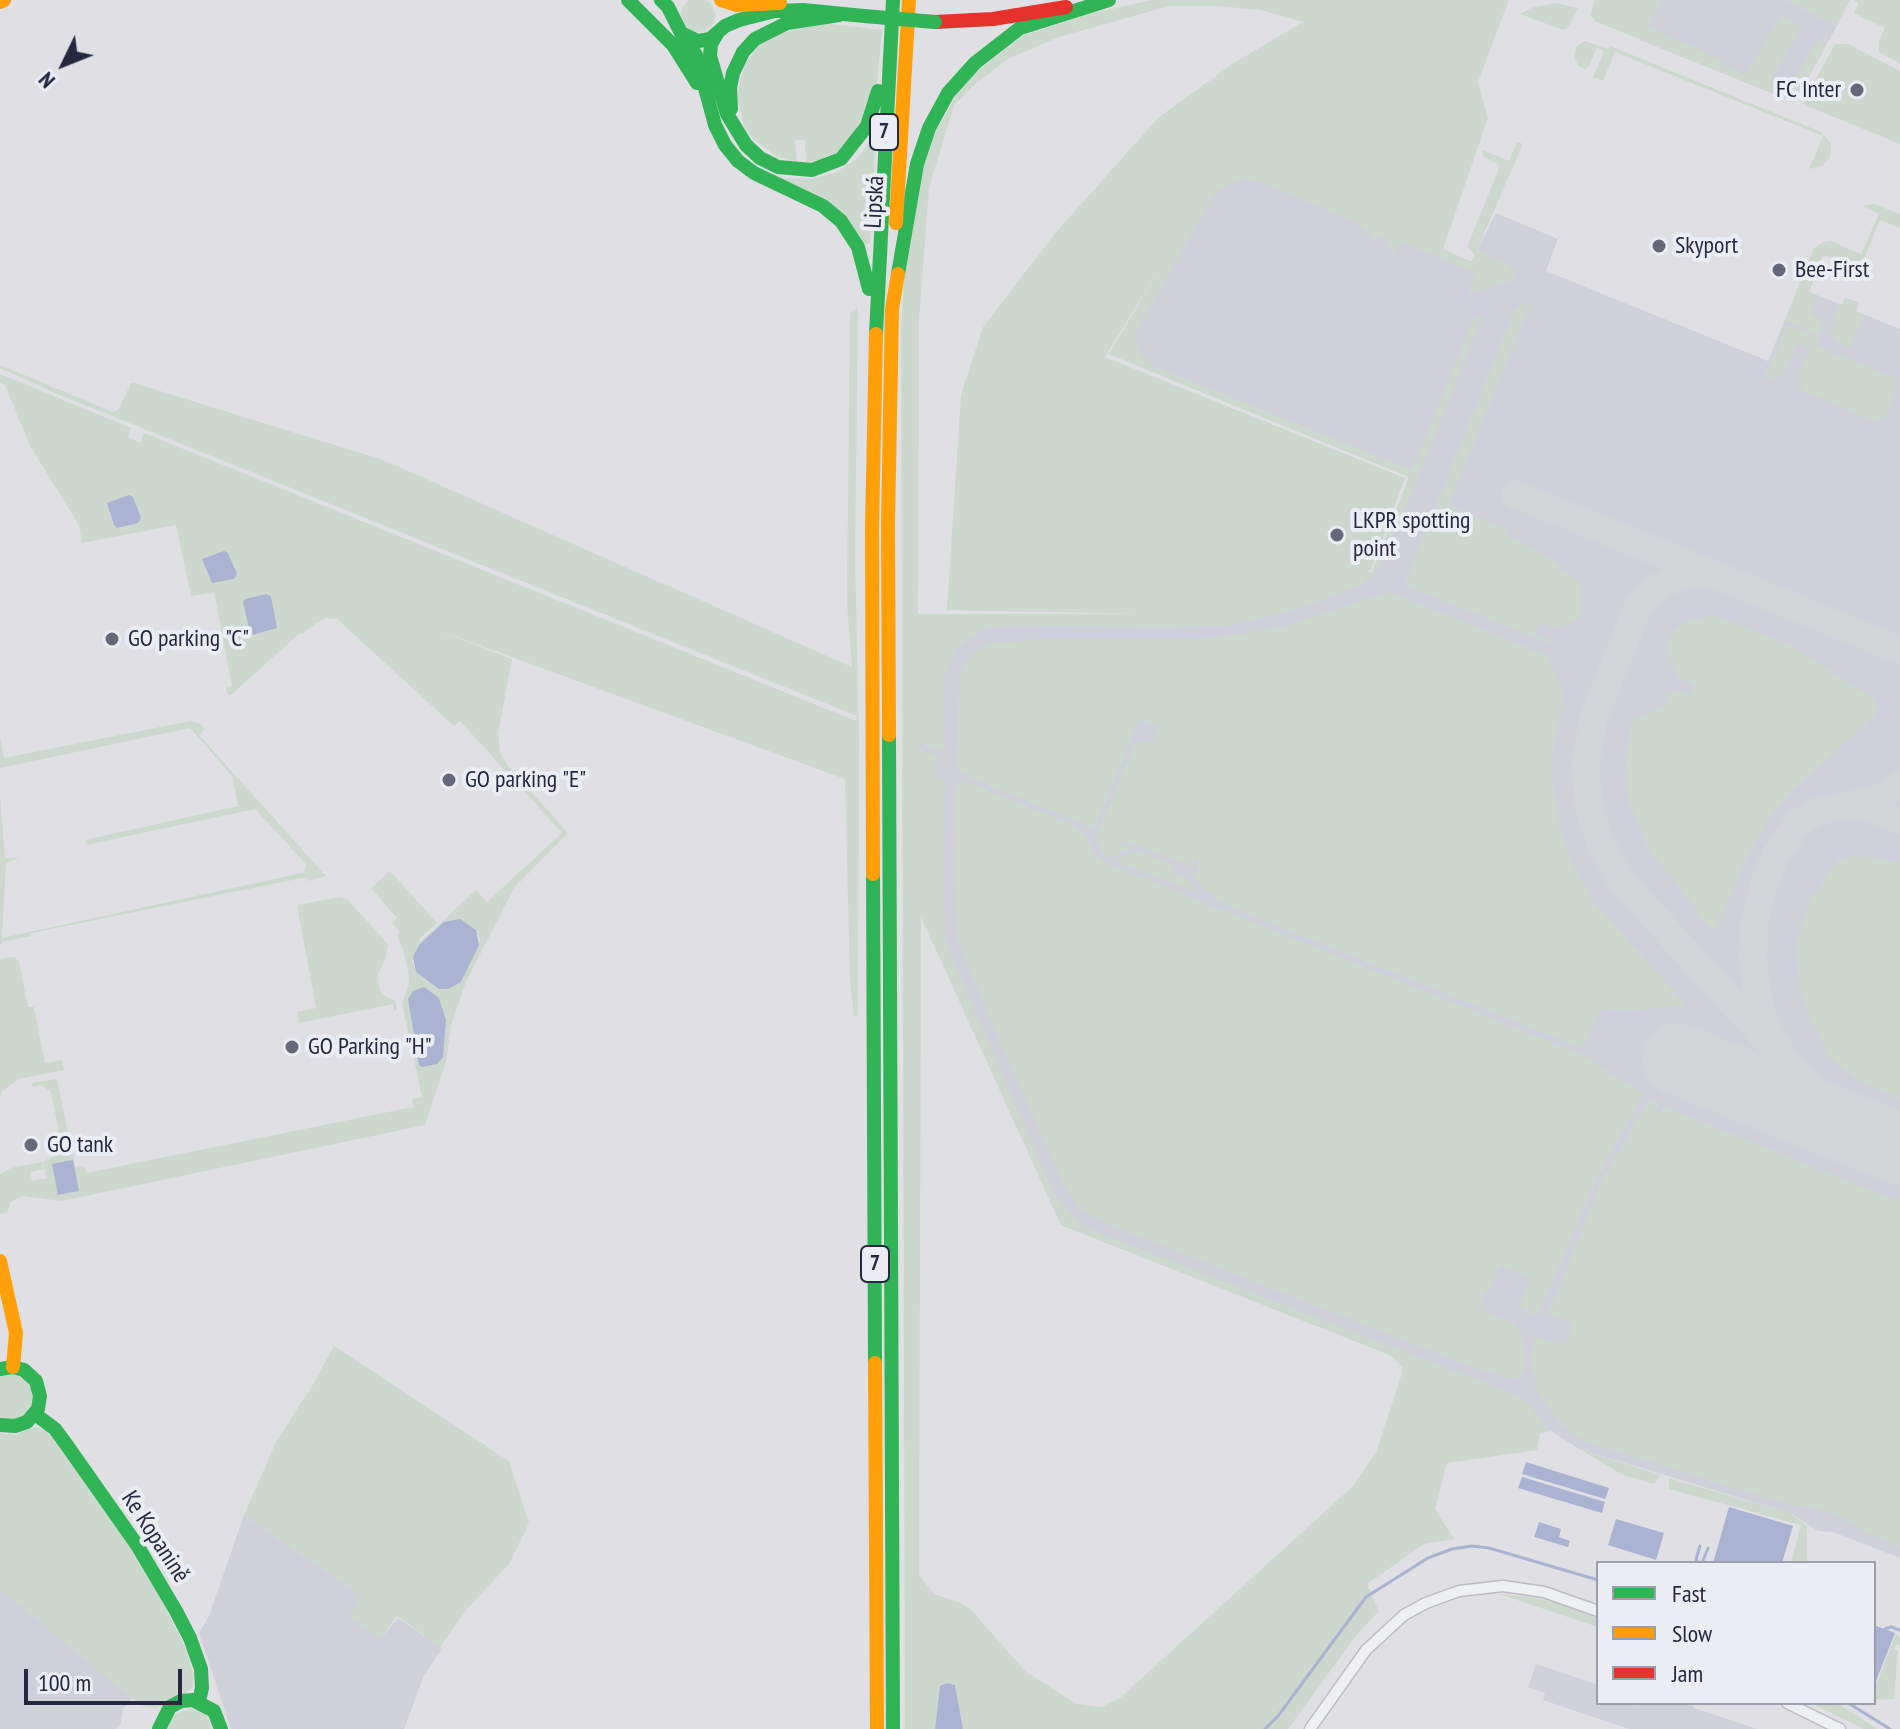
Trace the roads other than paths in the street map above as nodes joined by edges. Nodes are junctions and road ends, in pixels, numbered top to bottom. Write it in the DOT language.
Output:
graph roads {
  1 [pos="628,0"];
  2 [pos="661,0"];
  3 [pos="678,0"];
  4 [pos="721,0"];
  5 [pos="893,0"];
  6 [pos="909,0"];
  7 [pos="1073,0"];
  8 [pos="1110,0"];
  9 [pos="763,1"];
  10 [pos="1030,12"];
  11 [pos="839,15"];
  12 [pos="864,16"];
  13 [pos="677,26"];
  14 [pos="719,32"];
  15 [pos="890,34"];
  16 [pos="710,108"];
  17 [pos="740,138"];
  18 [pos="892,309"];
  19 [pos="875,344"];
  20 [pos="0,1261"];
  21 [pos="7,1368"];
  22 [pos="35,1414"];
  23 [pos="0,1425"];
  24 [pos="1596,1610"];
  25 [pos="199,1701"];
  26 [pos="1791,1705"];
  27 [pos="159,1729"];
  28 [pos="221,1729"];
  29 [pos="877,1729"];
  30 [pos="893,1729"];
  31 [pos="1310,1729"];
  32 [pos="1840,1729"];
  1 -- 16 [label="main road"];
  2 -- 13 [label="main road"];
  3 -- 13 [label="main road"];
  4 -- 9 [label="main road"];
  4 -- 14 [label="main road"];
  5 -- 15 [label="main road, Lipská / 7"];
  6 -- 18 [label="main road, Lipská / 7"];
  7 -- 10 [label="main road"];
  8 -- 10 [label="main road"];
  8 -- 18 [label="main road"];
  9 -- 12 [label="main road"];
  10 -- 12 [label="main road, bridge"];
  11 -- 12 [label="main road"];
  11 -- 14 [label="main road"];
  11 -- 17 [label="main road"];
  13 -- 14 [label="main road"];
  13 -- 16 [label="main road"];
  14 -- 17 [label="main road"];
  15 -- 17 [label="main road"];
  15 -- 19 [label="main road, Lipská / 7"];
  16 -- 19 [label="main road"];
  18 -- 30 [label="main road, 7"];
  19 -- 29 [label="main road, 7"];
  20 -- 21 [label="main road"];
  21 -- 22 [label="main road"];
  22 -- 23 [label="main road"];
  22 -- 25 [label="main road, Ke Kopanině"];
  24 -- 31 [label="street"];
  25 -- 27 [label="main road"];
  25 -- 28 [label="main road"];
  26 -- 32 [label="street"];
}
